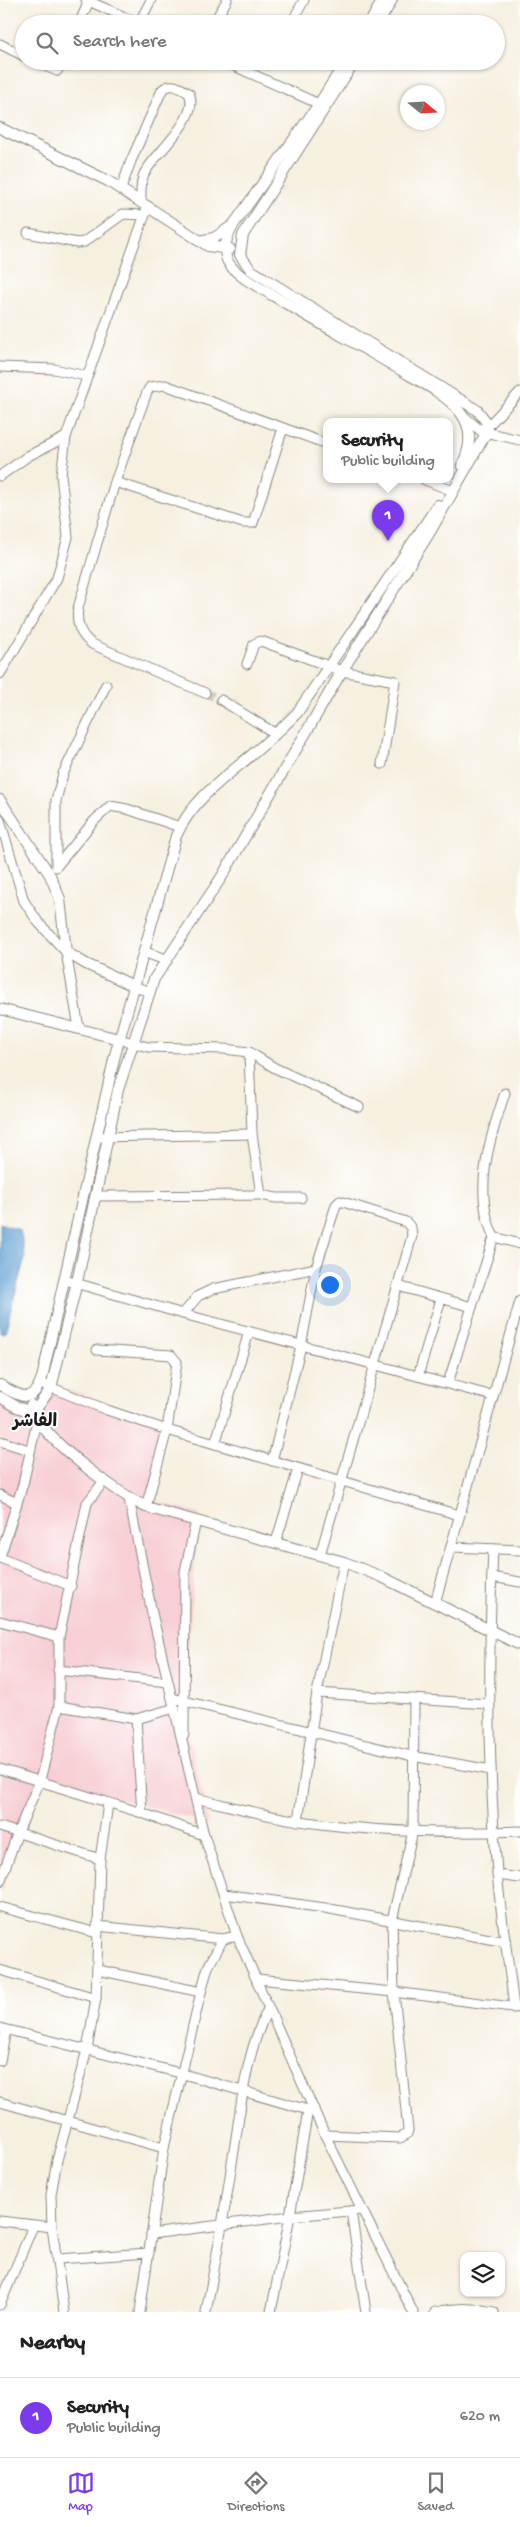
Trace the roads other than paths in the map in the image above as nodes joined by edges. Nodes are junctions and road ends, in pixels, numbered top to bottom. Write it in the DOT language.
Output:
graph roads {
  1 [pos="151,0"];
  2 [pos="227,0"];
  3 [pos="304,0"];
  4 [pos="383,0"];
  5 [pos="392,0"];
  6 [pos="88,1"];
  7 [pos="83,15"];
  8 [pos="121,15"];
  9 [pos="144,15"];
  10 [pos="218,15"];
  11 [pos="296,15"];
  12 [pos="374,15"];
  13 [pos="383,15"];
  14 [pos="0,44"];
  15 [pos="15,52"];
  16 [pos="243,70"];
  17 [pos="340,70"];
  18 [pos="349,70"];
  19 [pos="319,104"];
  20 [pos="0,128"];
  21 [pos="122,189"];
  22 [pos="145,208"];
  23 [pos="234,224"];
  24 [pos="28,233"];
  25 [pos="199,241"];
  26 [pos="225,249"];
  27 [pos="239,250"];
  28 [pos="347,334"];
  29 [pos="0,367"];
  30 [pos="86,376"];
  31 [pos="520,392"];
  32 [pos="460,412"];
  33 [pos="283,428"];
  34 [pos="487,430"];
  35 [pos="66,437"];
  36 [pos="520,440"];
  37 [pos="323,443"];
  38 [pos="0,476"];
  39 [pos="116,482"];
  40 [pos="433,483"];
  41 [pos="451,490"];
  42 [pos="398,573"];
  43 [pos="247,664"];
  44 [pos="330,666"];
  45 [pos="342,672"];
  46 [pos="0,674"];
  47 [pos="106,685"];
  48 [pos="205,692"];
  49 [pos="221,700"];
  50 [pos="276,734"];
  51 [pos="382,764"];
  52 [pos="0,800"];
  53 [pos="0,820"];
  54 [pos="180,827"];
  55 [pos="56,866"];
  56 [pos="50,875"];
  57 [pos="66,952"];
  58 [pos="144,952"];
  59 [pos="166,960"];
  60 [pos="134,986"];
  61 [pos="148,992"];
  62 [pos="0,1009"];
  63 [pos="79,1028"];
  64 [pos="120,1039"];
  65 [pos="131,1044"];
  66 [pos="249,1052"];
  67 [pos="113,1089"];
  68 [pos="505,1093"];
  69 [pos="358,1107"];
  70 [pos="252,1134"];
  71 [pos="96,1137"];
  72 [pos="108,1137"];
  73 [pos="261,1195"];
  74 [pos="95,1196"];
  75 [pos="301,1198"];
  76 [pos="79,1214"];
  77 [pos="91,1216"];
  78 [pos="494,1237"];
  79 [pos="520,1244"];
  80 [pos="316,1268"];
  81 [pos="65,1280"];
  82 [pos="77,1282"];
  83 [pos="398,1286"];
  84 [pos="441,1299"];
  85 [pos="520,1302"];
  86 [pos="472,1307"];
  87 [pos="183,1314"];
  88 [pos="518,1318"];
  89 [pos="54,1326"];
  90 [pos="66,1330"];
  91 [pos="249,1332"];
  92 [pos="510,1338"];
  93 [pos="520,1340"];
  94 [pos="301,1346"];
  95 [pos="97,1350"];
  96 [pos="375,1365"];
  97 [pos="418,1376"];
  98 [pos="40,1383"];
  99 [pos="448,1383"];
  100 [pos="0,1385"];
  101 [pos="51,1388"];
  102 [pos="29,1396"];
  103 [pos="493,1396"];
  104 [pos="0,1397"];
  105 [pos="35,1414"];
  106 [pos="167,1430"];
  107 [pos="0,1441"];
  108 [pos="215,1444"];
  109 [pos="29,1450"];
  110 [pos="272,1461"];
  111 [pos="298,1468"];
  112 [pos="104,1481"];
  113 [pos="342,1481"];
  114 [pos="0,1495"];
  115 [pos="130,1499"];
  116 [pos="17,1503"];
  117 [pos="146,1507"];
  118 [pos="460,1515"];
  119 [pos="196,1521"];
  120 [pos="276,1542"];
  121 [pos="452,1547"];
  122 [pos="493,1549"];
  123 [pos="520,1550"];
  124 [pos="320,1555"];
  125 [pos="0,1558"];
  126 [pos="344,1562"];
  127 [pos="492,1577"];
  128 [pos="520,1582"];
  129 [pos="71,1586"];
  130 [pos="435,1603"];
  131 [pos="0,1621"];
  132 [pos="489,1630"];
  133 [pos="60,1637"];
  134 [pos="520,1645"];
  135 [pos="58,1670"];
  136 [pos="168,1682"];
  137 [pos="317,1692"];
  138 [pos="172,1698"];
  139 [pos="414,1699"];
  140 [pos="184,1701"];
  141 [pos="489,1704"];
  142 [pos="59,1706"];
  143 [pos="174,1708"];
  144 [pos="136,1719"];
  145 [pos="311,1731"];
  146 [pos="184,1749"];
  147 [pos="412,1756"];
  148 [pos="0,1769"];
  149 [pos="491,1770"];
  150 [pos="40,1780"];
  151 [pos="196,1798"];
  152 [pos="108,1804"];
  153 [pos="142,1813"];
  154 [pos="298,1821"];
  155 [pos="0,1827"];
  156 [pos="413,1831"];
  157 [pos="520,1831"];
  158 [pos="18,1832"];
  159 [pos="494,1832"];
  160 [pos="204,1835"];
  161 [pos="100,1859"];
  162 [pos="497,1874"];
  163 [pos="520,1878"];
  164 [pos="0,1882"];
  165 [pos="224,1894"];
  166 [pos="0,1907"];
  167 [pos="392,1920"];
  168 [pos="97,1930"];
  169 [pos="237,1936"];
  170 [pos="223,1939"];
  171 [pos="506,1942"];
  172 [pos="0,1970"];
  173 [pos="98,1970"];
  174 [pos="256,1979"];
  175 [pos="201,1992"];
  176 [pos="394,1992"];
  177 [pos="96,1998"];
  178 [pos="517,2008"];
  179 [pos="268,2009"];
  180 [pos="3,2029"];
  181 [pos="87,2050"];
  182 [pos="0,2061"];
  183 [pos="180,2073"];
  184 [pos="244,2091"];
  185 [pos="0,2102"];
  186 [pos="311,2109"];
  187 [pos="67,2122"];
  188 [pos="325,2135"];
  189 [pos="164,2148"];
  190 [pos="362,2210"];
  191 [pos="351,2211"];
  192 [pos="290,2216"];
  193 [pos="0,2221"];
  194 [pos="223,2224"];
  195 [pos="33,2226"];
  196 [pos="52,2227"];
  197 [pos="151,2234"];
  198 [pos="149,2253"];
  199 [pos="57,2258"];
  200 [pos="0,2305"];
  201 [pos="64,2312"];
  202 [pos="140,2312"];
  203 [pos="206,2312"];
  204 [pos="271,2312"];
  205 [pos="366,2312"];
  206 [pos="413,2312"];
  207 [pos="435,2312"];
  208 [pos="494,2312"];
  1 -- 9 [label="street"];
  2 -- 10 [label="street"];
  3 -- 11 [label="street"];
  4 -- 12 [label="street"];
  5 -- 13 [label="street"];
  6 -- 7 [label="street"];
  6 -- 8 [label="street"];
  14 -- 15 [label="street"];
  16 -- 19 [label="street"];
  17 -- 19 [label="street"];
  18 -- 27 [label="street"];
  19 -- 23 [label="street"];
  20 -- 21 [label="street"];
  21 -- 22 [label="street"];
  21 -- 22 [label="street"];
  22 -- 24 [label="street"];
  22 -- 25 [label="street"];
  22 -- 30 [label="street"];
  23 -- 25 [label="street"];
  23 -- 26 [label="street"];
  25 -- 26 [label="street"];
  26 -- 27 [label="street"];
  26 -- 28 [label="street"];
  27 -- 28 [label="street"];
  28 -- 32 [label="street"];
  28 -- 34 [label="street"];
  29 -- 30 [label="street"];
  30 -- 35 [label="street"];
  31 -- 34 [label="street"];
  32 -- 34 [label="street"];
  32 -- 41 [label="street"];
  33 -- 37 [label="street"];
  33 -- 39 [label="street"];
  33 -- 39 [label="street"];
  34 -- 36 [label="street"];
  34 -- 41 [label="street"];
  35 -- 38 [label="street"];
  35 -- 46 [label="street"];
  39 -- 48 [label="street"];
  40 -- 41 [label="street"];
  41 -- 42 [label="street"];
  42 -- 44 [label="street"];
  42 -- 45 [label="street"];
  43 -- 44 [label="street"];
  44 -- 45 [label="street"];
  44 -- 50 [label="street"];
  45 -- 51 [label="street"];
  45 -- 59 [label="street"];
  47 -- 55 [label="street"];
  49 -- 50 [label="street"];
  50 -- 54 [label="street"];
  52 -- 56 [label="street"];
  53 -- 57 [label="street"];
  54 -- 55 [label="street"];
  54 -- 58 [label="street"];
  55 -- 56 [label="street"];
  56 -- 57 [label="street"];
  57 -- 60 [label="street"];
  57 -- 63 [label="street"];
  58 -- 59 [label="street"];
  58 -- 60 [label="street"];
  59 -- 61 [label="street"];
  60 -- 61 [label="street"];
  60 -- 64 [label="street"];
  61 -- 65 [label="street"];
  62 -- 63 [label="street"];
  63 -- 64 [label="street"];
  64 -- 65 [label="street"];
  64 -- 67 [label="street"];
  65 -- 66 [label="street"];
  65 -- 67 [label="street"];
  66 -- 69 [label="street"];
  66 -- 70 [label="street"];
  67 -- 71 [label="street"];
  67 -- 72 [label="street"];
  68 -- 78 [label="street"];
  70 -- 72 [label="street"];
  70 -- 73 [label="street"];
  71 -- 72 [label="street"];
  71 -- 76 [label="street"];
  72 -- 74 [label="street"];
  73 -- 74 [label="street"];
  73 -- 75 [label="street"];
  74 -- 77 [label="street"];
  76 -- 77 [label="street"];
  76 -- 81 [label="street"];
  77 -- 82 [label="street"];
  78 -- 79 [label="street"];
  78 -- 86 [label="street"];
  80 -- 83 [label="street"];
  80 -- 87 [label="street"];
  80 -- 94 [label="street"];
  81 -- 82 [label="street"];
  81 -- 89 [label="street"];
  82 -- 87 [label="street"];
  82 -- 90 [label="street"];
  83 -- 84 [label="street"];
  83 -- 96 [label="street"];
  84 -- 86 [label="street"];
  84 -- 97 [label="street"];
  85 -- 88 [label="street"];
  86 -- 99 [label="street"];
  87 -- 91 [label="street"];
  88 -- 92 [label="street"];
  89 -- 90 [label="street"];
  89 -- 98 [label="street"];
  90 -- 101 [label="street"];
  91 -- 94 [label="street"];
  91 -- 108 [label="street"];
  92 -- 93 [label="street"];
  92 -- 103 [label="street"];
  94 -- 96 [label="street"];
  94 -- 110 [label="street"];
  95 -- 106 [label="street"];
  96 -- 97 [label="street"];
  96 -- 113 [label="street"];
  97 -- 99 [label="street"];
  98 -- 101 [label="street"];
  98 -- 102 [label="street"];
  99 -- 103 [label="street"];
  100 -- 102 [label="street"];
  101 -- 105 [label="street"];
  101 -- 106 [label="street"];
  102 -- 105 [label="street"];
  103 -- 118 [label="street"];
  104 -- 105 [label="street"];
  105 -- 109 [label="street"];
  105 -- 112 [label="street"];
  106 -- 108 [label="street"];
  106 -- 117 [label="street"];
  107 -- 109 [label="street"];
  108 -- 110 [label="street"];
  109 -- 116 [label="street"];
  110 -- 111 [label="street"];
  111 -- 113 [label="street"];
  111 -- 120 [label="street"];
  112 -- 115 [label="street"];
  112 -- 129 [label="street"];
  113 -- 118 [label="street"];
  113 -- 124 [label="street"];
  114 -- 116 [label="street"];
  115 -- 117 [label="street"];
  115 -- 136 [label="street"];
  116 -- 125 [label="street"];
  117 -- 119 [label="street"];
  118 -- 121 [label="street"];
  119 -- 120 [label="street"];
  119 -- 140 [label="street"];
  120 -- 124 [label="street"];
  121 -- 122 [label="street"];
  121 -- 130 [label="street"];
  122 -- 123 [label="street"];
  122 -- 127 [label="street"];
  124 -- 126 [label="street"];
  125 -- 129 [label="street"];
  126 -- 130 [label="street"];
  126 -- 137 [label="street"];
  127 -- 128 [label="street"];
  127 -- 132 [label="street"];
  129 -- 133 [label="street"];
  130 -- 132 [label="street"];
  131 -- 133 [label="street"];
  132 -- 134 [label="street"];
  132 -- 141 [label="street"];
  133 -- 135 [label="street"];
  135 -- 136 [label="street"];
  135 -- 142 [label="street"];
  136 -- 138 [label="street"];
  137 -- 139 [label="street"];
  137 -- 145 [label="street"];
  138 -- 140 [label="street"];
  138 -- 143 [label="street"];
  139 -- 141 [label="street"];
  139 -- 147 [label="street"];
  140 -- 145 [label="street"];
  140 -- 146 [label="street"];
  141 -- 149 [label="street"];
  142 -- 144 [label="street"];
  142 -- 150 [label="street"];
  143 -- 144 [label="street"];
  143 -- 146 [label="street"];
  144 -- 153 [label="street"];
  145 -- 147 [label="street"];
  145 -- 154 [label="street"];
  146 -- 151 [label="street"];
  147 -- 149 [label="street"];
  147 -- 156 [label="street"];
  148 -- 150 [label="street"];
  149 -- 159 [label="street"];
  150 -- 152 [label="street"];
  150 -- 158 [label="street"];
  151 -- 154 [label="street"];
  151 -- 160 [label="street"];
  152 -- 153 [label="street"];
  152 -- 161 [label="street"];
  153 -- 160 [label="street"];
  154 -- 156 [label="street"];
  155 -- 158 [label="street"];
  156 -- 159 [label="street"];
  156 -- 167 [label="street"];
  157 -- 159 [label="street"];
  158 -- 161 [label="street"];
  158 -- 164 [label="street"];
  159 -- 162 [label="street"];
  160 -- 165 [label="street"];
  161 -- 168 [label="street"];
  162 -- 163 [label="street"];
  162 -- 171 [label="street"];
  165 -- 167 [label="street"];
  165 -- 169 [label="street"];
  166 -- 168 [label="street"];
  167 -- 171 [label="street"];
  167 -- 176 [label="street"];
  168 -- 170 [label="street"];
  168 -- 173 [label="street"];
  169 -- 170 [label="street"];
  169 -- 174 [label="street"];
  170 -- 175 [label="street"];
  171 -- 178 [label="street"];
  172 -- 177 [label="street"];
  173 -- 175 [label="street"];
  173 -- 177 [label="street"];
  174 -- 176 [label="street"];
  174 -- 179 [label="street"];
  175 -- 183 [label="street"];
  176 -- 178 [label="street"];
  176 -- 188 [label="street"];
  177 -- 181 [label="street"];
  179 -- 184 [label="street"];
  179 -- 186 [label="street"];
  180 -- 181 [label="street"];
  180 -- 182 [label="street"];
  181 -- 183 [label="street"];
  181 -- 187 [label="street"];
  183 -- 184 [label="street"];
  183 -- 189 [label="street"];
  184 -- 186 [label="street"];
  184 -- 194 [label="street"];
  185 -- 187 [label="street"];
  186 -- 188 [label="street"];
  186 -- 192 [label="street"];
  187 -- 189 [label="street"];
  187 -- 196 [label="street"];
  188 -- 190 [label="street"];
  189 -- 197 [label="street"];
  190 -- 191 [label="street"];
  190 -- 206 [label="street"];
  191 -- 192 [label="street"];
  191 -- 205 [label="street"];
  192 -- 194 [label="street"];
  192 -- 204 [label="street"];
  193 -- 195 [label="street"];
  194 -- 197 [label="street"];
  194 -- 203 [label="street"];
  195 -- 196 [label="street"];
  195 -- 200 [label="street"];
  196 -- 199 [label="street"];
  197 -- 198 [label="street"];
  198 -- 199 [label="street"];
  198 -- 202 [label="street"];
  199 -- 201 [label="street"];
  207 -- 208 [label="street"];
}
